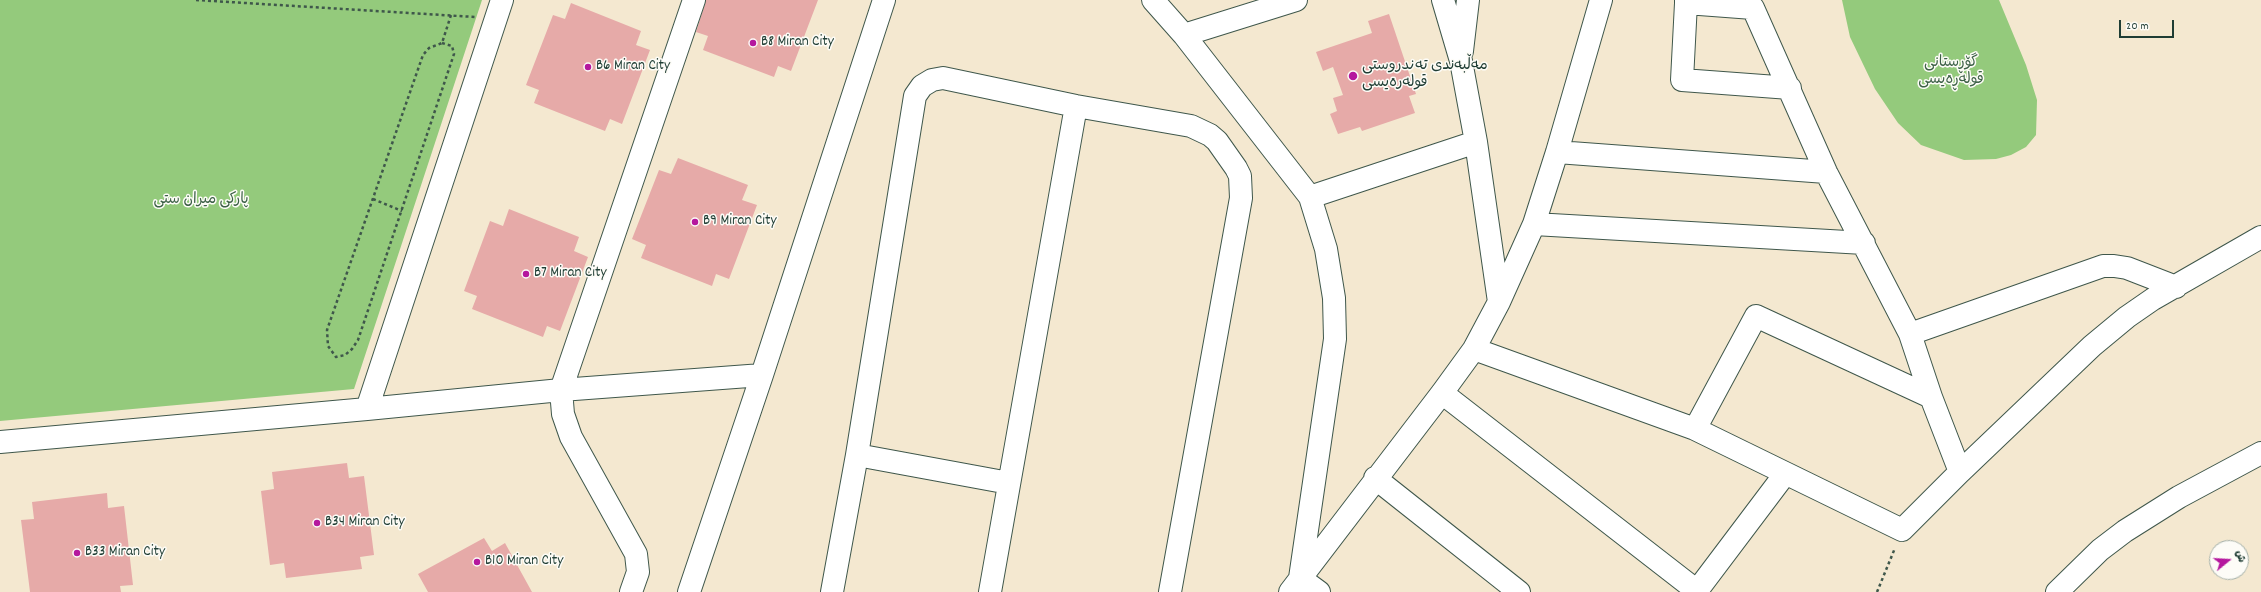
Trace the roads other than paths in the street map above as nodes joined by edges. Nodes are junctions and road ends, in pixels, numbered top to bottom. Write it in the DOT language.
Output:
graph roads {
  1 [pos="694,0"];
  2 [pos="884,0"];
  3 [pos="1153,0"];
  4 [pos="1296,0"];
  5 [pos="1443,0"];
  6 [pos="1468,0"];
  7 [pos="1601,0"];
  8 [pos="1686,2"];
  9 [pos="499,9"];
  10 [pos="1184,35"];
  11 [pos="1461,61"];
  12 [pos="1790,88"];
  13 [pos="1076,106"];
  14 [pos="1476,142"];
  15 [pos="1557,152"];
  16 [pos="1826,172"];
  17 [pos="1310,197"];
  18 [pos="1534,224"];
  19 [pos="2261,237"];
  20 [pos="1864,242"];
  21 [pos="2176,287"];
  22 [pos="1499,302"];
  23 [pos="1910,334"];
  24 [pos="1474,349"];
  25 [pos="762,374"];
  26 [pos="561,390"];
  27 [pos="1442,393"];
  28 [pos="1931,397"];
  29 [pos="367,409"];
  30 [pos="1695,429"];
  31 [pos="0,442"];
  32 [pos="2261,453"];
  33 [pos="857,455"];
  34 [pos="1960,472"];
  35 [pos="1785,474"];
  36 [pos="1375,478"];
  37 [pos="1009,483"];
  38 [pos="1295,585"];
  39 [pos="630,592"];
  40 [pos="689,592"];
  41 [pos="832,592"];
  42 [pos="990,592"];
  43 [pos="1170,592"];
  44 [pos="1319,592"];
  45 [pos="1519,592"];
  46 [pos="1697,592"];
  47 [pos="2057,592"];
  1 -- 26 [label="street"];
  2 -- 25 [label="street"];
  3 -- 10 [label="street"];
  4 -- 10 [label="street"];
  5 -- 11 [label="street"];
  6 -- 11 [label="street"];
  7 -- 15 [label="street"];
  8 -- 12 [label="street"];
  8 -- 12 [label="street"];
  9 -- 29 [label="street"];
  10 -- 17 [label="street"];
  11 -- 14 [label="street"];
  12 -- 16 [label="street"];
  13 -- 33 [label="street"];
  13 -- 37 [label="street"];
  13 -- 43 [label="street"];
  14 -- 17 [label="street"];
  14 -- 22 [label="street"];
  15 -- 16 [label="street"];
  15 -- 18 [label="street"];
  16 -- 20 [label="street"];
  17 -- 38 [label="street"];
  18 -- 20 [label="street"];
  18 -- 22 [label="street"];
  19 -- 21 [label="street"];
  20 -- 23 [label="street"];
  21 -- 23 [label="street"];
  21 -- 34 [label="street"];
  22 -- 24 [label="street"];
  23 -- 28 [label="street"];
  24 -- 27 [label="street"];
  24 -- 30 [label="street"];
  25 -- 26 [label="street"];
  25 -- 40 [label="street"];
  26 -- 29 [label="street"];
  26 -- 39 [label="street"];
  27 -- 36 [label="street"];
  27 -- 46 [label="street"];
  28 -- 30 [label="street"];
  28 -- 34 [label="street"];
  29 -- 31 [label="street"];
  30 -- 35 [label="street"];
  32 -- 47 [label="street"];
  33 -- 37 [label="street"];
  33 -- 41 [label="street"];
  34 -- 35 [label="street"];
  35 -- 46 [label="street"];
  36 -- 38 [label="street"];
  36 -- 45 [label="street"];
  37 -- 42 [label="street"];
  38 -- 44 [label="street"];
}
